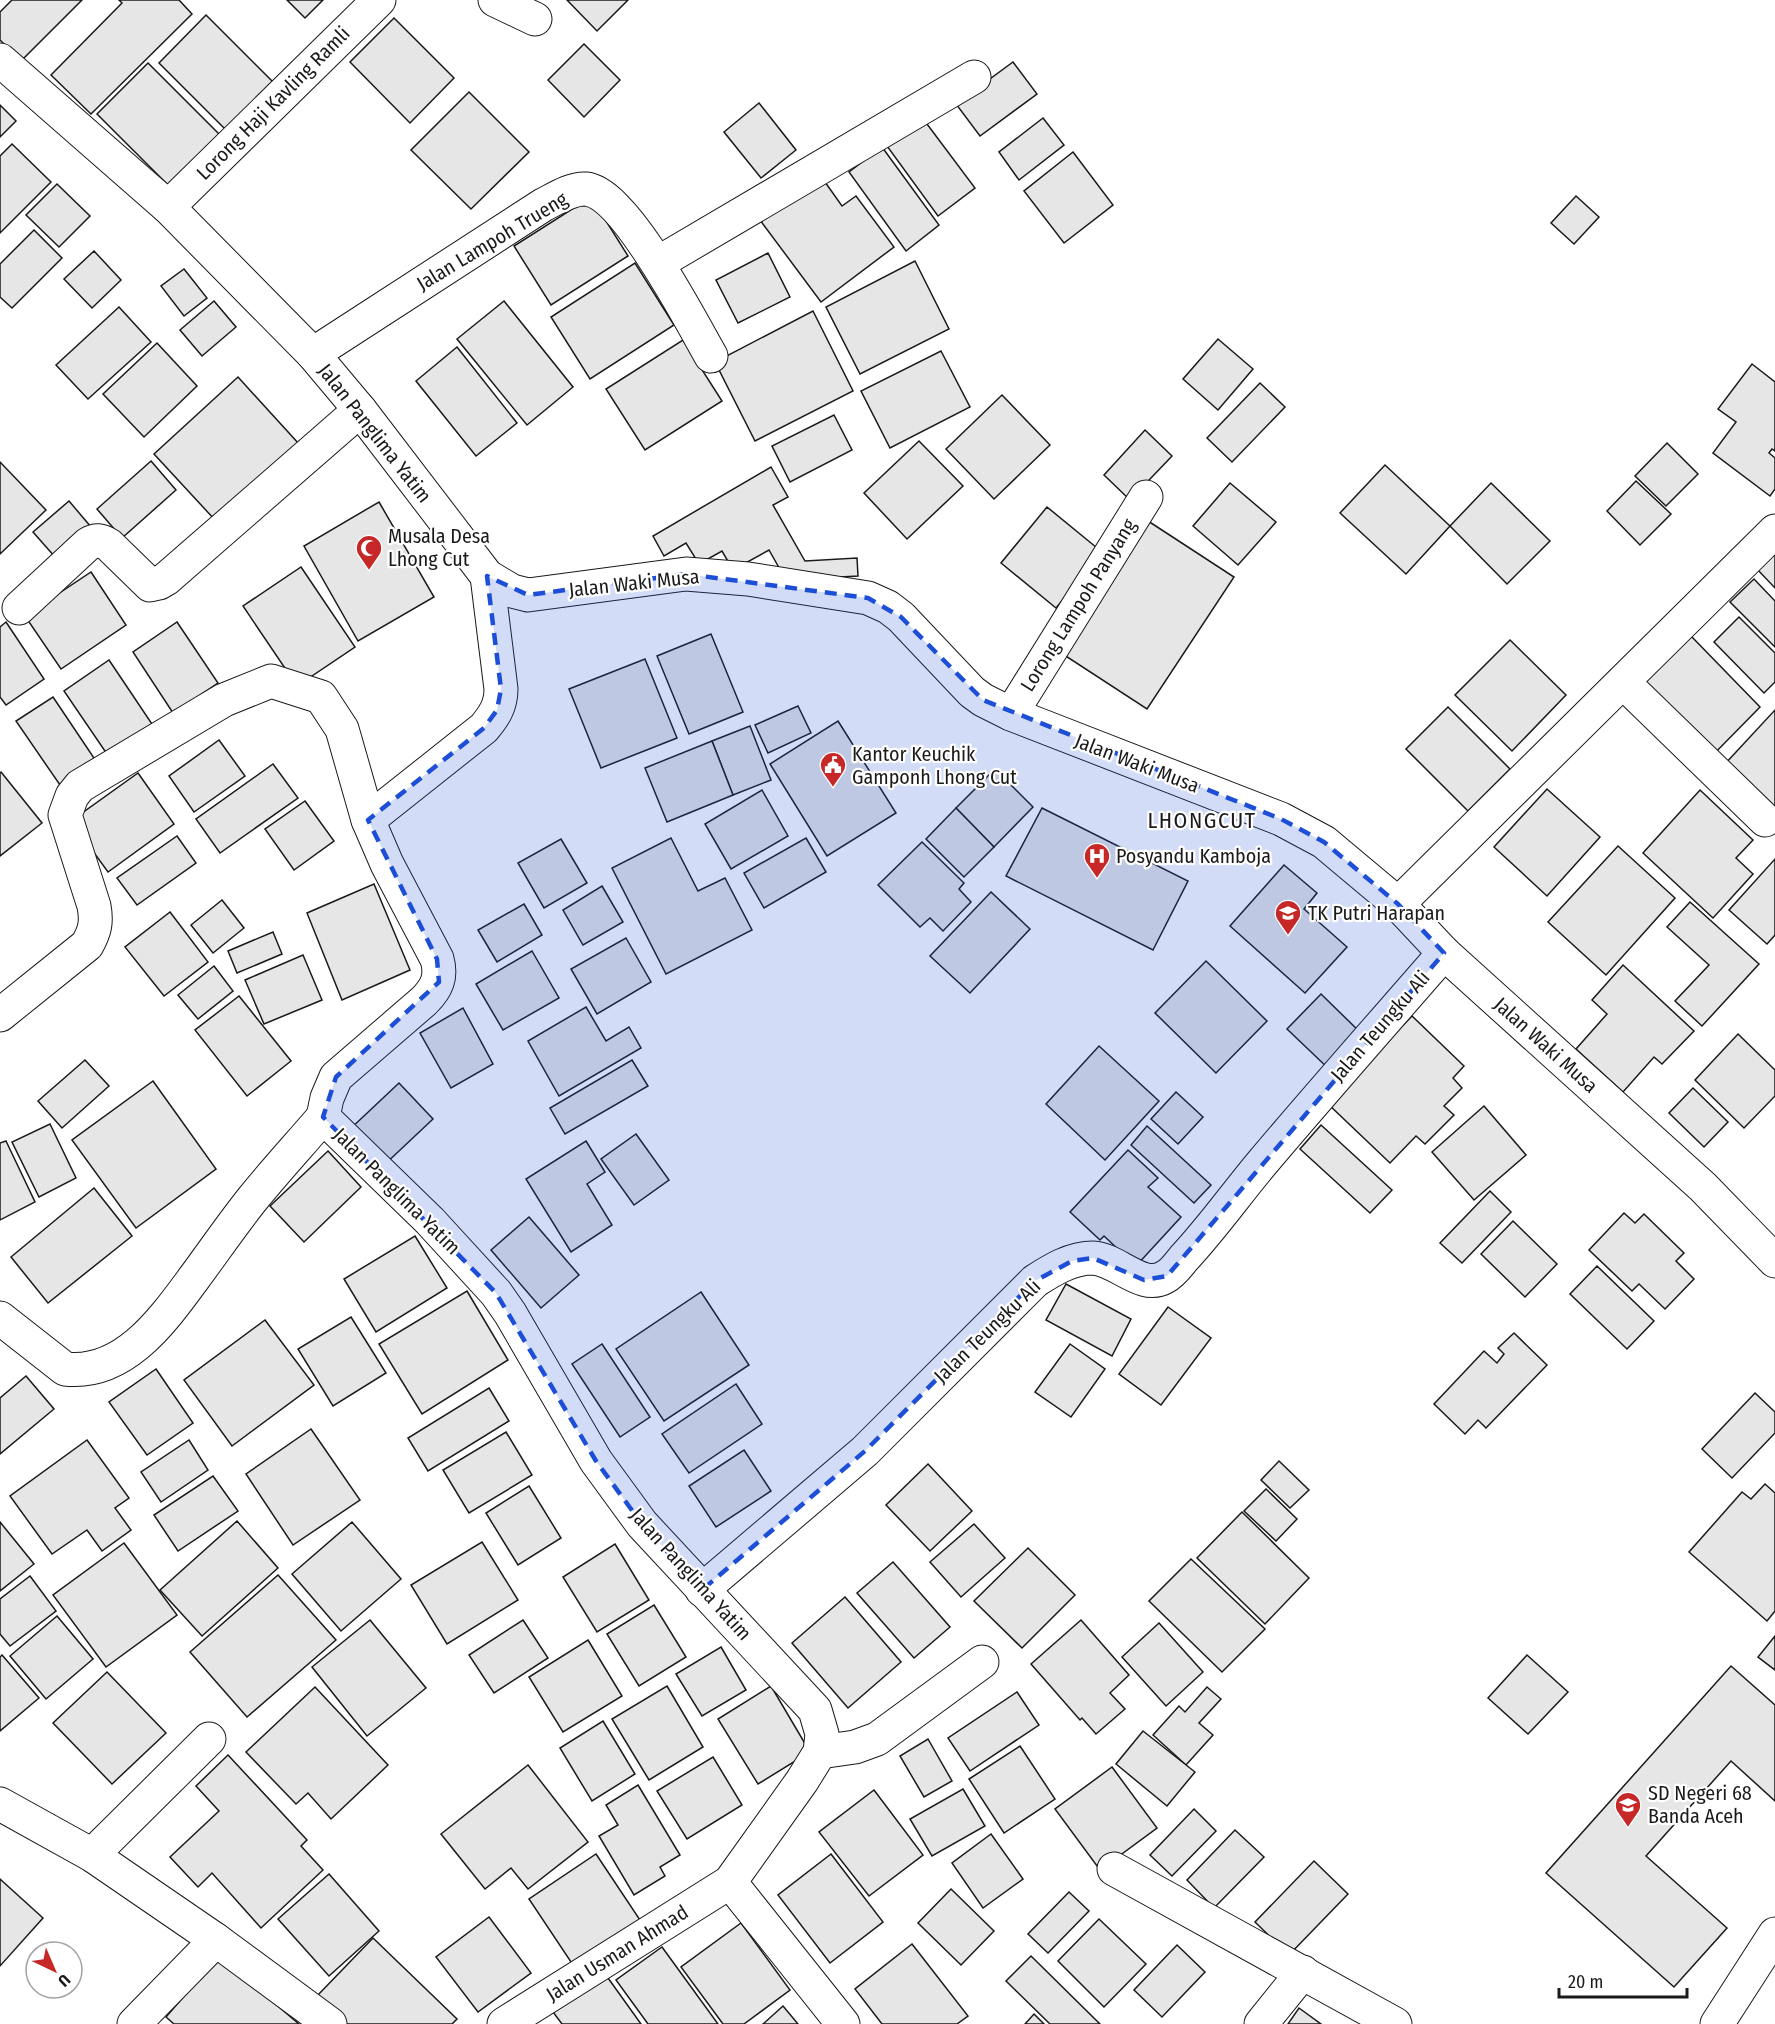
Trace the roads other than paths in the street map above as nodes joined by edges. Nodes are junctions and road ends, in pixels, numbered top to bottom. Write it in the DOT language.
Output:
graph roads {
  1 [pos="379,0"];
  2 [pos="495,0"];
  3 [pos="535,19"];
  4 [pos="0,60"];
  5 [pos="974,77"];
  6 [pos="168,207"];
  7 [pos="658,263"];
  8 [pos="313,354"];
  9 [pos="711,356"];
  10 [pos="360,410"];
  11 [pos="1146,497"];
  12 [pos="1775,531"];
  13 [pos="487,576"];
  14 [pos="19,608"];
  15 [pos="1623,682"];
  16 [pos="1011,714"];
  17 [pos="368,820"];
  18 [pos="1765,820"];
  19 [pos="1398,904"];
  20 [pos="1444,952"];
  21 [pos="0,1015"];
  22 [pos="323,1117"];
  23 [pos="1775,1261"];
  24 [pos="0,1318"];
  25 [pos="702,1590"];
  26 [pos="982,1662"];
  27 [pos="209,1739"];
  28 [pos="820,1752"];
  29 [pos="0,1804"];
  30 [pos="92,1855"];
  31 [pos="1114,1869"];
  32 [pos="730,1882"];
  33 [pos="1775,1934"];
  34 [pos="216,1940"];
  35 [pos="1303,1972"];
  36 [pos="134,2024"];
  37 [pos="330,2024"];
  38 [pos="504,2024"];
  39 [pos="843,2024"];
  40 [pos="1261,2024"];
  41 [pos="1395,2024"];
  42 [pos="1717,2024"];
  1 -- 6 [label="street, Lorong Haji Kavling Ramli"];
  2 -- 3 [label="street"];
  4 -- 6 [label="street, Jalan Panglima Yatim"];
  5 -- 7 [label="street"];
  6 -- 8 [label="street, Jalan Panglima Yatim"];
  7 -- 8 [label="street, Jalan Lampoh Trueng"];
  7 -- 9 [label="street, Jalan Lampoh Trueng"];
  8 -- 10 [label="street, Jalan Panglima Yatim"];
  10 -- 13 [label="street, Jalan Panglima Yatim"];
  10 -- 14 [label="street"];
  11 -- 16 [label="street, Lorong Lampoh Panyang"];
  12 -- 15 [label="street"];
  13 -- 16 [label="street, Jalan Waki Musa"];
  13 -- 17 [label="street"];
  15 -- 18 [label="street"];
  15 -- 19 [label="street"];
  16 -- 19 [label="street, Jalan Waki Musa"];
  17 -- 21 [label="street, Jalan Panglima Yatim"];
  17 -- 22 [label="street, Jalan Panglima Yatim"];
  19 -- 20 [label="street, Jalan Waki Musa"];
  20 -- 23 [label="street, Jalan Waki Musa"];
  20 -- 25 [label="street, Jalan Teungku Ali"];
  22 -- 24 [label="street"];
  22 -- 25 [label="street, Jalan Panglima Yatim"];
  25 -- 28 [label="street, Jalan Panglima Yatim"];
  26 -- 28 [label="street"];
  27 -- 30 [label="street"];
  28 -- 32 [label="street"];
  29 -- 30 [label="street"];
  30 -- 34 [label="street"];
  31 -- 35 [label="street"];
  32 -- 38 [label="street, Jalan Usman Ahmad"];
  32 -- 39 [label="street"];
  33 -- 42 [label="street"];
  34 -- 36 [label="street"];
  34 -- 37 [label="street"];
  35 -- 40 [label="street"];
  35 -- 41 [label="street"];
}
